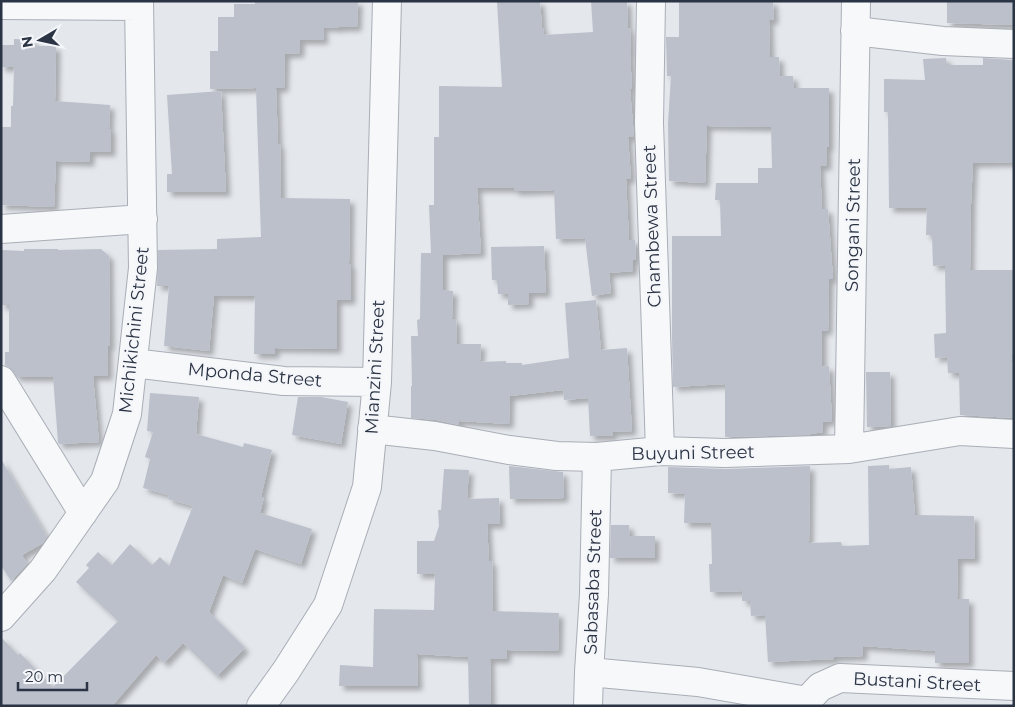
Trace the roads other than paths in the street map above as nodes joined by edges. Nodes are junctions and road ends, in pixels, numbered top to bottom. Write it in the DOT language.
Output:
graph roads {
  1 [pos="387,1"];
  2 [pos="651,1"];
  3 [pos="856,1"];
  4 [pos="139,4"];
  5 [pos="1,5"];
  6 [pos="855,32"];
  7 [pos="1014,44"];
  8 [pos="143,219"];
  9 [pos="1,229"];
  10 [pos="133,363"];
  11 [pos="1,380"];
  12 [pos="377,382"];
  13 [pos="372,429"];
  14 [pos="1014,434"];
  15 [pos="849,449"];
  16 [pos="660,451"];
  17 [pos="597,457"];
  18 [pos="83,513"];
  19 [pos="1,616"];
  20 [pos="589,672"];
  21 [pos="1014,686"];
  22 [pos="808,703"];
  23 [pos="261,706"];
  24 [pos="588,706"];
  1 -- 12 [label="street, Mianzini Street"];
  2 -- 16 [label="street, Chambewa Street"];
  3 -- 6 [label="street, Songani Street"];
  4 -- 5 [label="street"];
  4 -- 8 [label="street, Michikichini Street"];
  6 -- 7 [label="street"];
  6 -- 15 [label="street, Songani Street"];
  8 -- 9 [label="street"];
  8 -- 10 [label="street, Michikichini Street"];
  10 -- 12 [label="street, Mponda Street"];
  10 -- 18 [label="street, Michikichini Street"];
  11 -- 18 [label="street"];
  12 -- 13 [label="street, Mianzini Street"];
  13 -- 17 [label="street, Buyuni Street"];
  13 -- 23 [label="street, Mianzini Street"];
  14 -- 15 [label="street, Buyuni Street"];
  15 -- 16 [label="street, Buyuni Street"];
  16 -- 17 [label="street, Buyuni Street"];
  17 -- 20 [label="street, Sabasaba Street"];
  18 -- 19 [label="street, Michikichini Street"];
  20 -- 22 [label="street, Bustani Street"];
  20 -- 24 [label="street, Sabasaba Street"];
  21 -- 22 [label="street, Bustani Street"];
}
